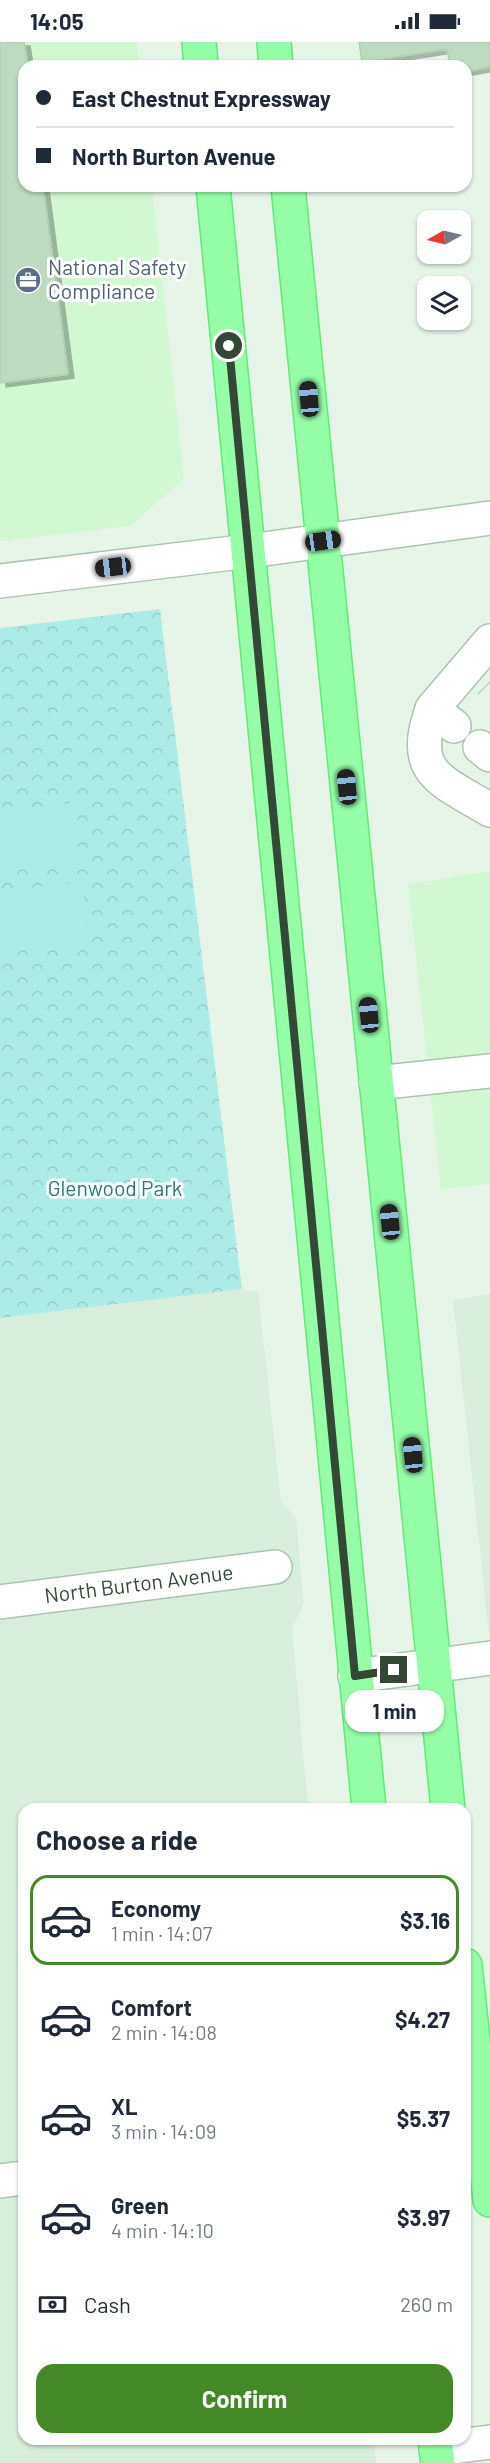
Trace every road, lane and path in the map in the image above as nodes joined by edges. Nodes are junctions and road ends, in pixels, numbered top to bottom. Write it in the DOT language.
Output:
graph roads {
  1 [pos="199,42"];
  2 [pos="274,42"];
  3 [pos="200,60"];
  4 [pos="276,60"];
  5 [pos="214,192"];
  6 [pos="289,192"];
  7 [pos="490,518"];
  8 [pos="323,541"];
  9 [pos="249,551"];
  10 [pos="0,581"];
  11 [pos="490,641"];
  12 [pos="478,674"];
  13 [pos="490,810"];
  14 [pos="490,1071"];
  15 [pos="376,1083"];
  16 [pos="275,1568"];
  17 [pos="0,1602"];
  18 [pos="490,1659"];
  19 [pos="433,1665"];
  20 [pos="355,1676"];
  21 [pos="368,1803"];
  22 [pos="447,1803"];
  23 [pos="471,2021"];
  24 [pos="18,2179"];
  25 [pos="0,2181"];
  26 [pos="490,2200"];
  27 [pos="490,2442"];
  28 [pos="470,2445"];
  29 [pos="471,2445"];
  30 [pos="436,2450"];
  1 -- 3 [label="main road"];
  2 -- 4 [label="main road"];
  5 -- 9 [label="main road"];
  6 -- 8 [label="main road"];
  7 -- 8 [label="street"];
  8 -- 9 [label="street"];
  8 -- 15 [label="main road"];
  9 -- 10 [label="street"];
  9 -- 20 [label="main road"];
  11 -- 12 [label="street"];
  12 -- 13 [label="street"];
  14 -- 15 [label="street"];
  15 -- 19 [label="main road"];
  16 -- 17 [label="street, North Burton Avenue"];
  18 -- 19 [label="street"];
  19 -- 20 [label="street"];
  19 -- 22 [label="main road"];
  20 -- 21 [label="main road"];
  23 -- 26 [label="main road"];
  24 -- 25 [label="street"];
  27 -- 29 [label="street"];
  28 -- 30 [label="street"];
}
